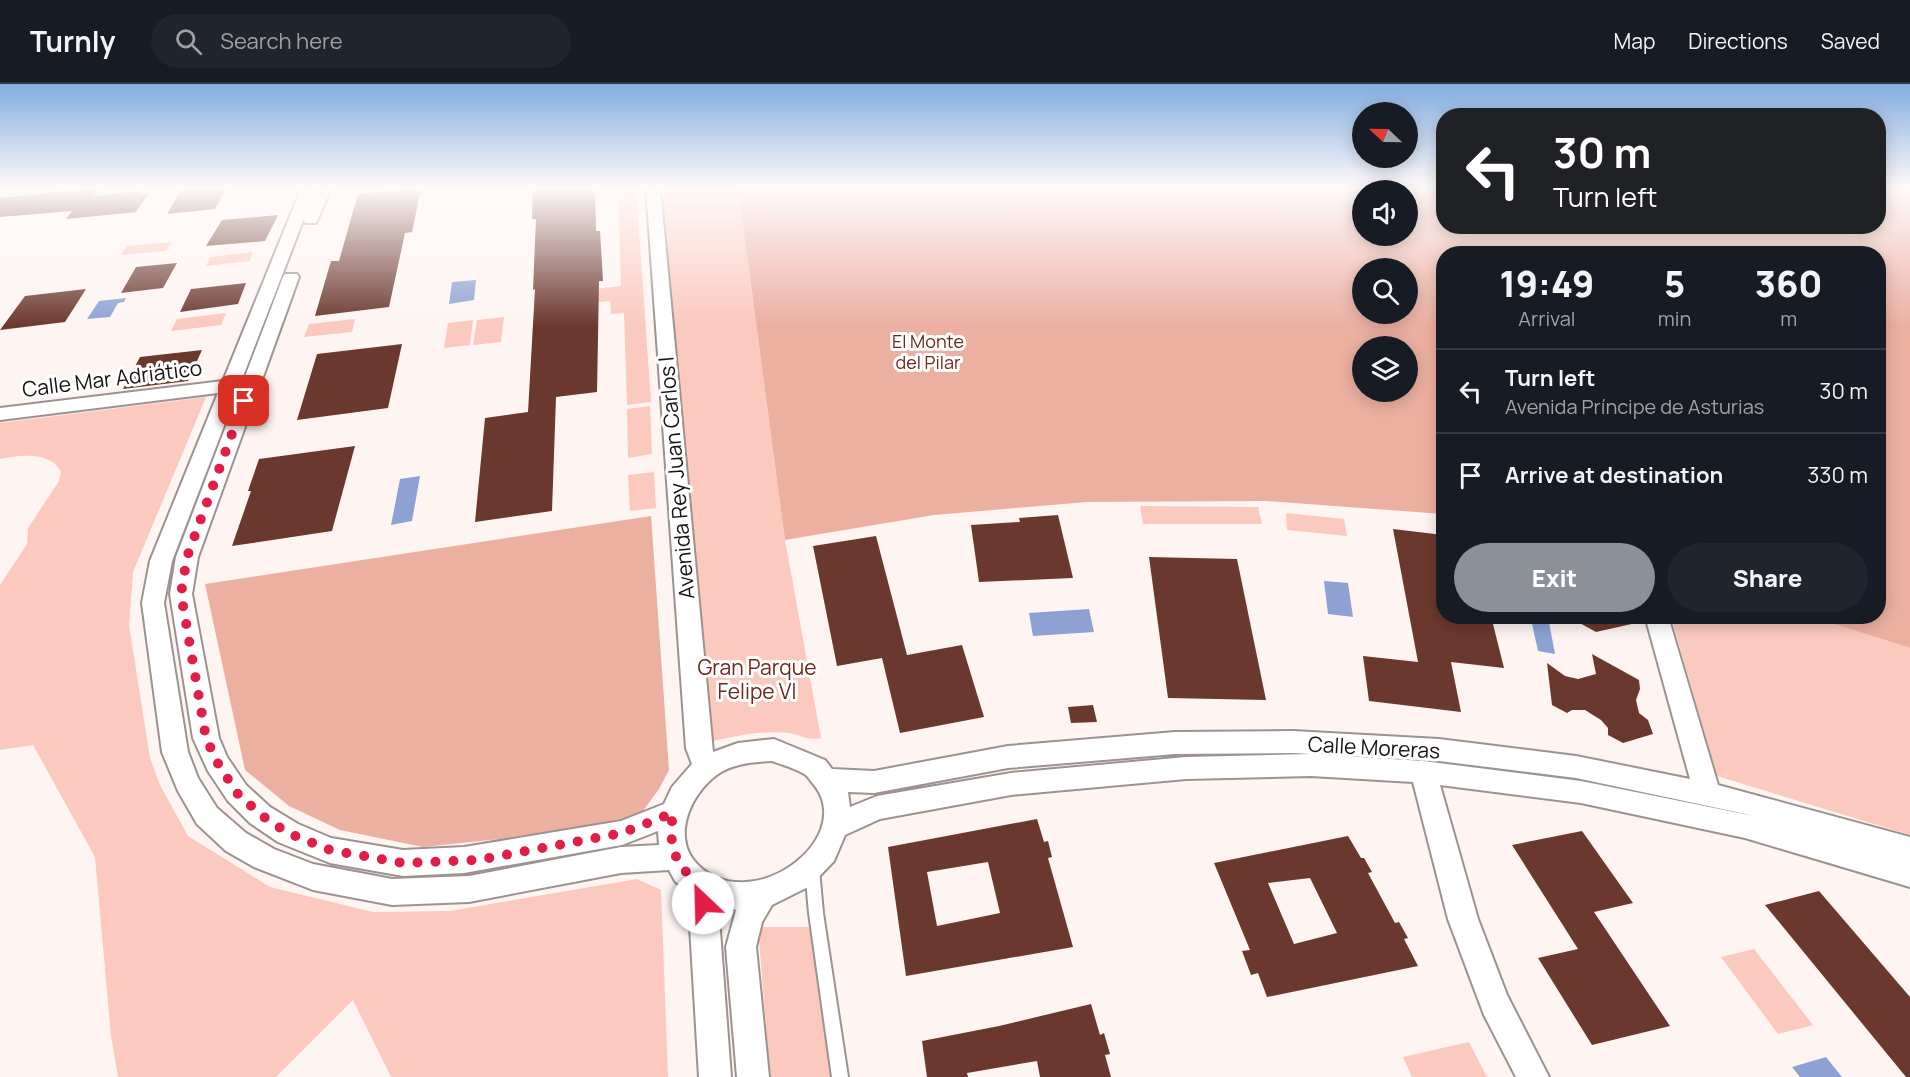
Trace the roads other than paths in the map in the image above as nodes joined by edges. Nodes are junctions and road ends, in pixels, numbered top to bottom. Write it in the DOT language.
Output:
graph roads {
  1 [pos="290,233"];
  2 [pos="306,233"];
  3 [pos="657,233"];
  4 [pos="230,386"];
  5 [pos="0,414"];
  6 [pos="1658,624"];
  7 [pos="706,768"];
  8 [pos="1423,772"];
  9 [pos="829,780"];
  10 [pos="1707,793"];
  11 [pos="673,813"];
  12 [pos="837,826"];
  13 [pos="1910,850"];
  14 [pos="675,857"];
  15 [pos="812,868"];
  16 [pos="1910,874"];
  17 [pos="702,886"];
  18 [pos="763,894"];
  19 [pos="715,1077"];
  20 [pos="753,1077"];
  21 [pos="840,1077"];
  22 [pos="1533,1077"];
  1 -- 4 [label="street"];
  2 -- 11 [label="street"];
  3 -- 7 [label="street, Avenida Rey Juan Carlos I"];
  4 -- 5 [label="street, Calle Mar Adriático"];
  4 -- 14 [label="street"];
  6 -- 10 [label="street"];
  7 -- 9 [label="street"];
  7 -- 11 [label="street"];
  8 -- 12 [label="street, Calle Moreras"];
  8 -- 16 [label="street, Calle Moreras"];
  8 -- 22 [label="street"];
  9 -- 10 [label="street, Calle Moreras"];
  9 -- 12 [label="street"];
  10 -- 13 [label="street, Calle Moreras"];
  11 -- 14 [label="street"];
  12 -- 15 [label="street"];
  14 -- 17 [label="street"];
  15 -- 18 [label="street"];
  15 -- 21 [label="lane"];
  17 -- 18 [label="street"];
  17 -- 19 [label="street"];
  18 -- 20 [label="street"];
}
